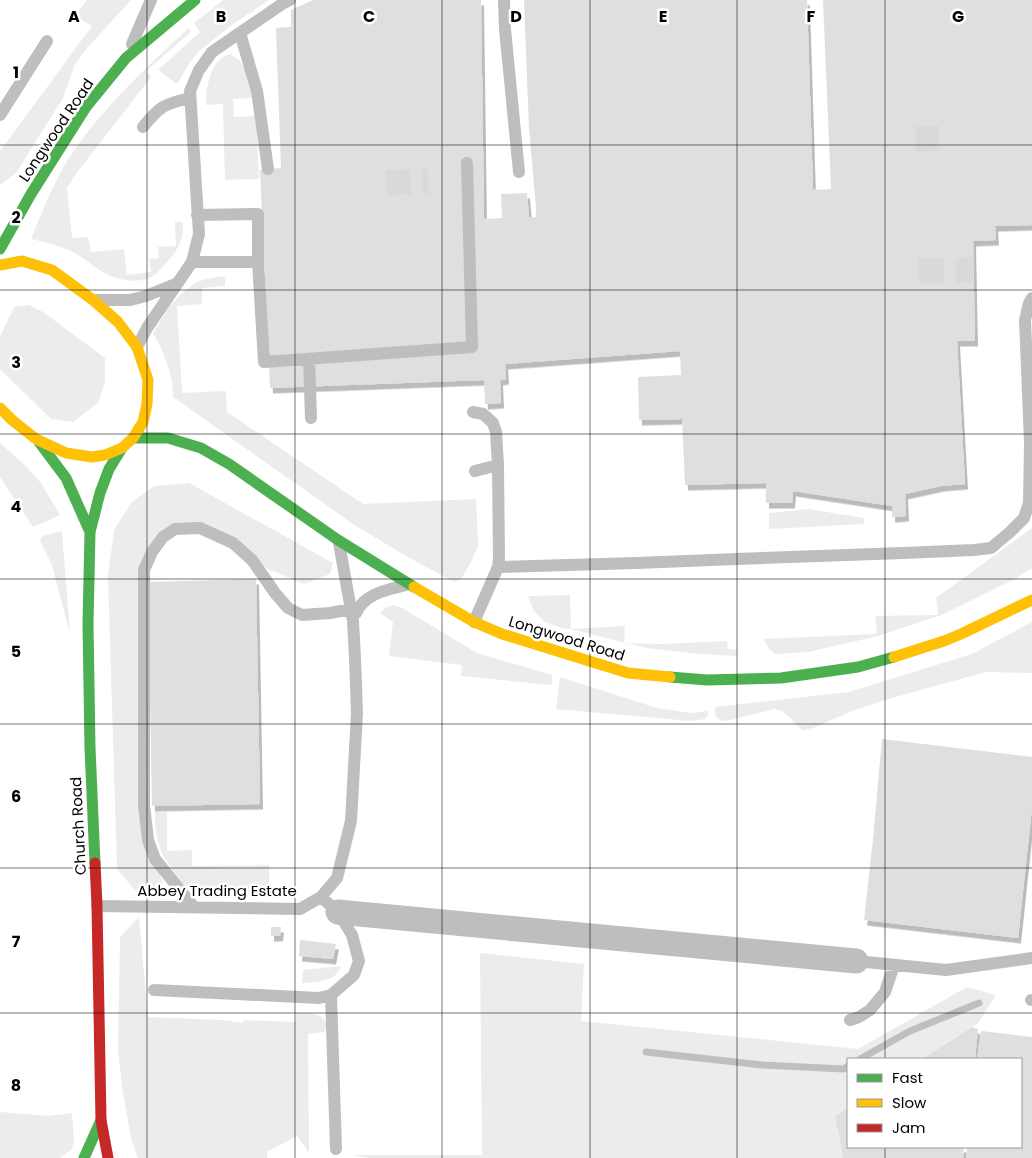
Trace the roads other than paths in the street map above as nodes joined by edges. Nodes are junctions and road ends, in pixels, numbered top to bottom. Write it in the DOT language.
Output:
graph roads {
  1 [pos="151,0"];
  2 [pos="195,0"];
  3 [pos="290,0"];
  4 [pos="504,0"];
  5 [pos="240,33"];
  6 [pos="47,41"];
  7 [pos="126,58"];
  8 [pos="190,98"];
  9 [pos="0,116"];
  10 [pos="143,127"];
  11 [pos="467,163"];
  12 [pos="268,169"];
  13 [pos="519,172"];
  14 [pos="31,194"];
  15 [pos="8,211"];
  16 [pos="198,216"];
  17 [pos="0,249"];
  18 [pos="192,262"];
  19 [pos="258,262"];
  20 [pos="0,265"];
  21 [pos="178,283"];
  22 [pos="1032,298"];
  23 [pos="94,300"];
  24 [pos="137,347"];
  25 [pos="309,359"];
  26 [pos="0,408"];
  27 [pos="472,412"];
  28 [pos="311,418"];
  29 [pos="133,438"];
  30 [pos="36,439"];
  31 [pos="122,448"];
  32 [pos="498,465"];
  33 [pos="475,471"];
  34 [pos="1031,486"];
  35 [pos="90,532"];
  36 [pos="338,540"];
  37 [pos="498,567"];
  38 [pos="409,584"];
  39 [pos="1032,600"];
  40 [pos="354,612"];
  41 [pos="474,622"];
  42 [pos="330,904"];
  43 [pos="97,906"];
  44 [pos="194,907"];
  45 [pos="1032,958"];
  46 [pos="856,962"];
  47 [pos="894,965"];
  48 [pos="154,990"];
  49 [pos="331,995"];
  50 [pos="850,1020"];
  51 [pos="101,1120"];
  52 [pos="336,1148"];
  53 [pos="84,1158"];
  54 [pos="108,1158"];
  1 -- 7 [label="lane"];
  2 -- 7 [label="street, Longwood Road"];
  3 -- 5 [label="lane"];
  4 -- 13 [label="lane"];
  5 -- 8 [label="lane"];
  5 -- 12 [label="lane"];
  6 -- 9 [label="lane"];
  7 -- 14 [label="street, Longwood Road"];
  8 -- 10 [label="lane"];
  8 -- 16 [label="lane"];
  11 -- 25 [label="lane"];
  14 -- 15 [label="street"];
  14 -- 17 [label="street, Longwood Road"];
  16 -- 18 [label="lane"];
  16 -- 19 [label="lane"];
  18 -- 19 [label="lane"];
  18 -- 21 [label="lane"];
  19 -- 25 [label="lane"];
  20 -- 23 [label="street"];
  21 -- 23 [label="lane"];
  21 -- 24 [label="lane"];
  22 -- 34 [label="lane"];
  23 -- 24 [label="street"];
  24 -- 29 [label="street"];
  25 -- 28 [label="lane"];
  26 -- 30 [label="street"];
  27 -- 32 [label="lane"];
  29 -- 31 [label="street"];
  29 -- 36 [label="street, Longwood Road"];
  30 -- 31 [label="street"];
  30 -- 35 [label="street, Church Road"];
  31 -- 35 [label="street, Church Road"];
  32 -- 33 [label="lane"];
  32 -- 37 [label="lane"];
  34 -- 37 [label="lane"];
  35 -- 43 [label="street, Church Road"];
  36 -- 38 [label="street, Longwood Road"];
  36 -- 40 [label="lane, Abbey Trading Estate"];
  37 -- 41 [label="lane"];
  38 -- 40 [label="lane"];
  38 -- 41 [label="street, Longwood Road"];
  39 -- 41 [label="street, Longwood Road"];
  40 -- 42 [label="lane, Abbey Trading Estate"];
  40 -- 44 [label="lane"];
  42 -- 44 [label="lane, Abbey Trading Estate"];
  42 -- 46 [label="street"];
  42 -- 49 [label="lane"];
  43 -- 44 [label="lane, Abbey Trading Estate"];
  43 -- 51 [label="street, Church Road"];
  45 -- 47 [label="lane"];
  46 -- 47 [label="lane"];
  47 -- 50 [label="lane"];
  48 -- 49 [label="lane"];
  49 -- 52 [label="lane"];
  51 -- 53 [label="street, Church Road"];
  51 -- 54 [label="street, Church Road"];
}
